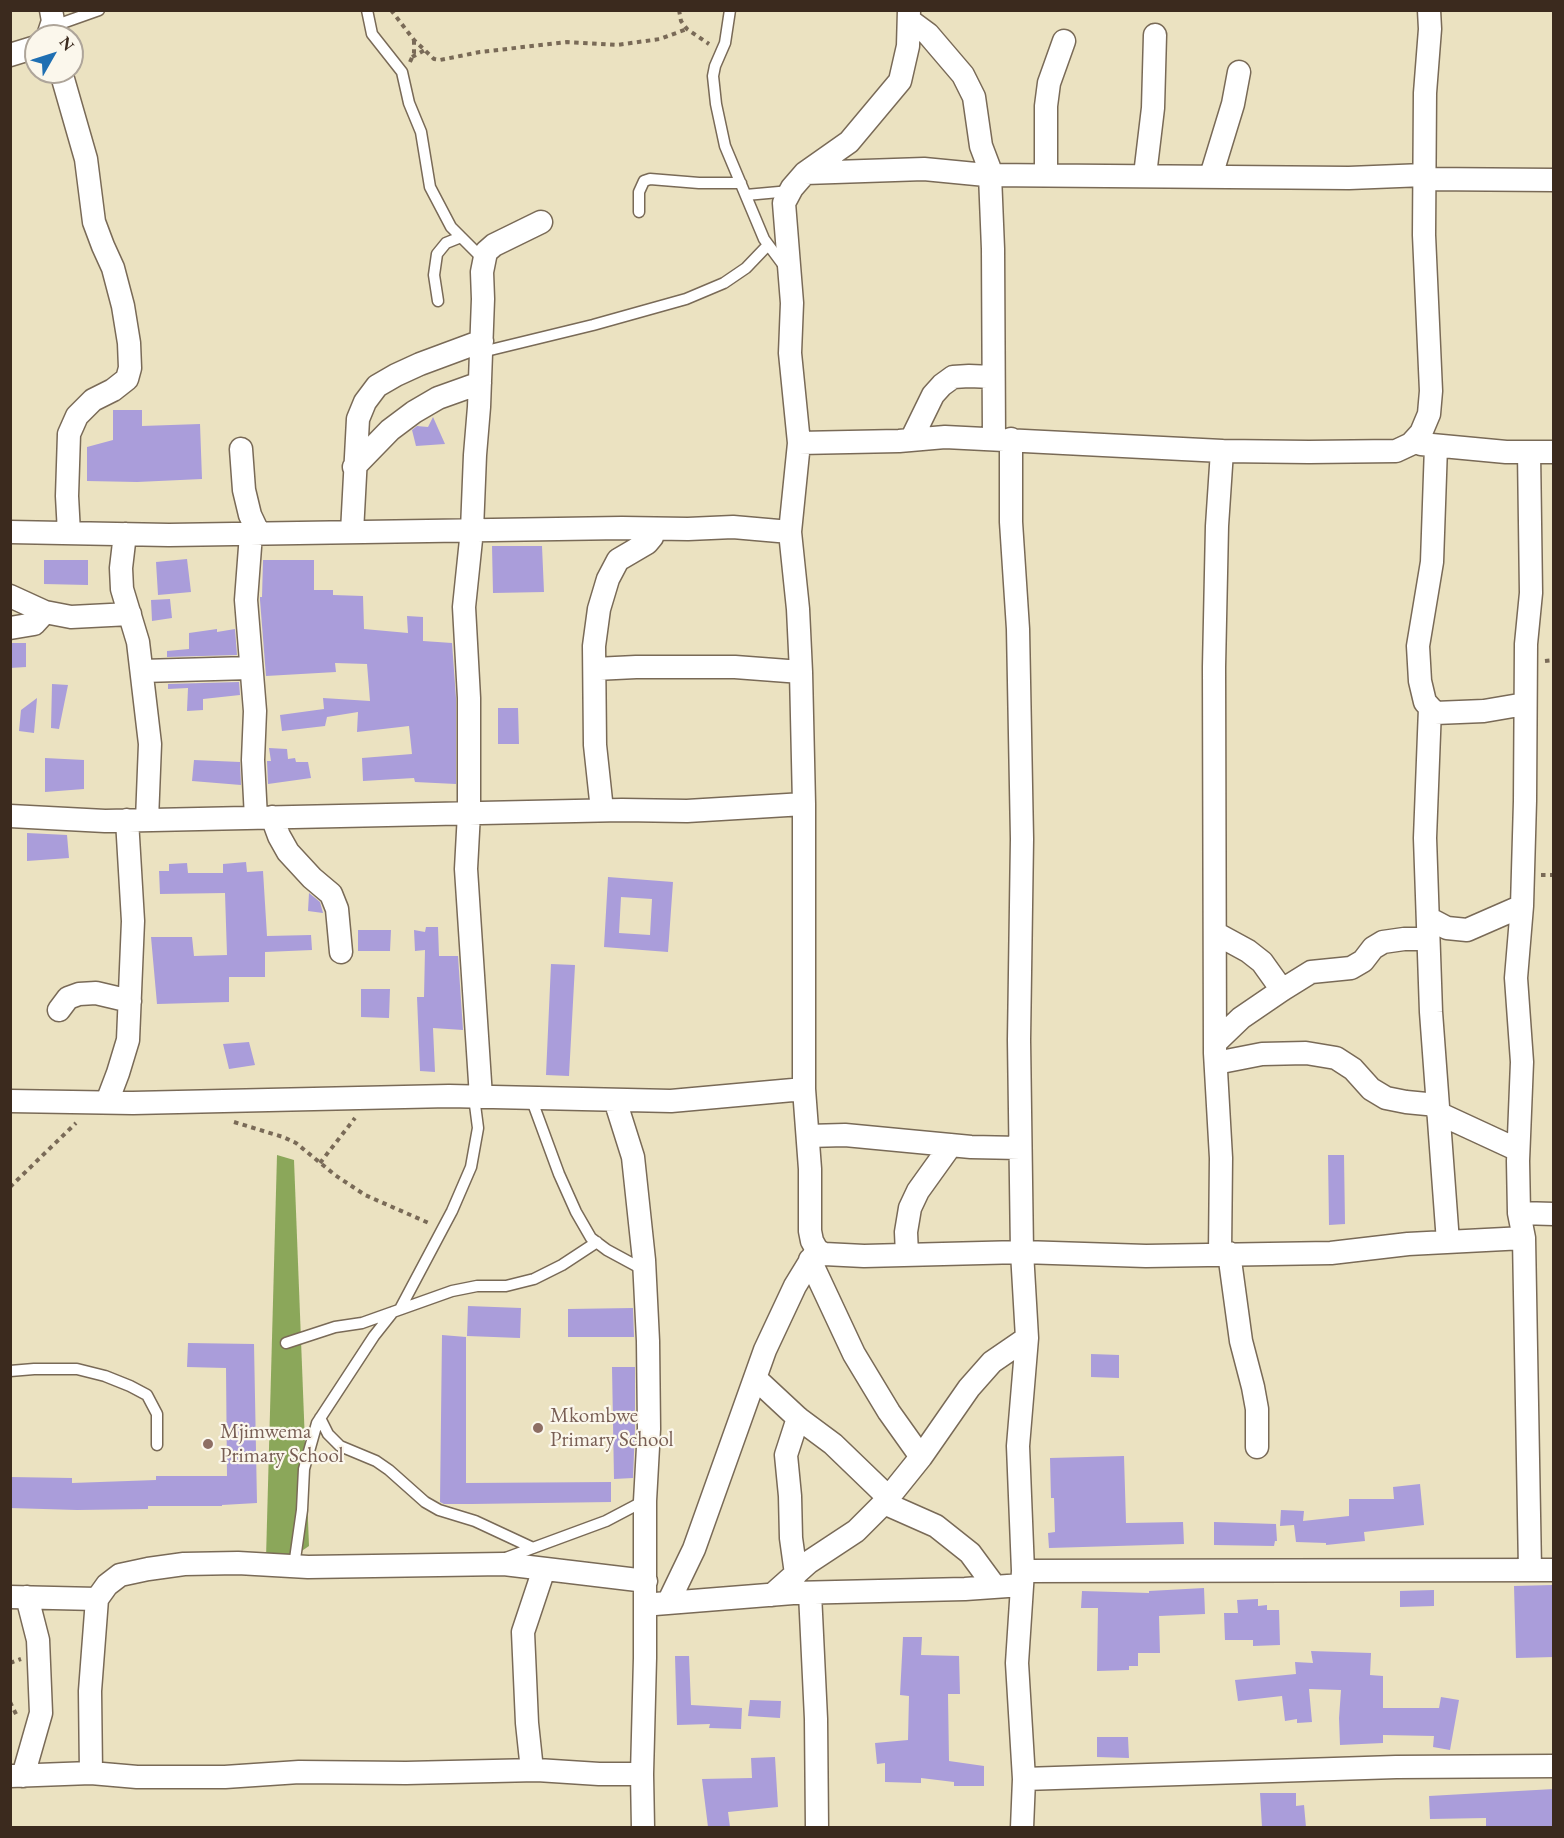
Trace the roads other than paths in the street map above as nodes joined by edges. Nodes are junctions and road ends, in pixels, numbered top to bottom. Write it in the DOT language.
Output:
graph roads {
  1 [pos="99,10"];
  2 [pos="367,10"];
  3 [pos="730,10"];
  4 [pos="1429,10"];
  5 [pos="914,17"];
  6 [pos="66,24"];
  7 [pos="1155,35"];
  8 [pos="1064,41"];
  9 [pos="24,46"];
  10 [pos="10,55"];
  11 [pos="1239,72"];
  12 [pos="64,84"];
  13 [pos="805,173"];
  14 [pos="1046,174"];
  15 [pos="991,175"];
  16 [pos="1145,175"];
  17 [pos="1211,176"];
  18 [pos="1424,177"];
  19 [pos="1554,180"];
  20 [pos="741,183"];
  21 [pos="790,191"];
  22 [pos="746,195"];
  23 [pos="639,212"];
  24 [pos="541,222"];
  25 [pos="461,237"];
  26 [pos="768,245"];
  27 [pos="484,260"];
  28 [pos="788,272"];
  29 [pos="438,301"];
  30 [pos="482,346"];
  31 [pos="993,377"];
  32 [pos="480,383"];
  33 [pos="1002,439"];
  34 [pos="911,440"];
  35 [pos="799,443"];
  36 [pos="1411,444"];
  37 [pos="1436,446"];
  38 [pos="241,449"];
  39 [pos="1222,450"];
  40 [pos="1529,452"];
  41 [pos="1554,452"];
  42 [pos="354,467"];
  43 [pos="655,529"];
  44 [pos="472,530"];
  45 [pos="10,532"];
  46 [pos="352,532"];
  47 [pos="790,532"];
  48 [pos="69,533"];
  49 [pos="125,534"];
  50 [pos="255,534"];
  51 [pos="10,596"];
  52 [pos="45,612"];
  53 [pos="130,614"];
  54 [pos="10,628"];
  55 [pos="250,668"];
  56 [pos="595,669"];
  57 [pos="142,671"];
  58 [pos="801,672"];
  59 [pos="1525,704"];
  60 [pos="1430,708"];
  61 [pos="804,804"];
  62 [pos="602,810"];
  63 [pos="469,813"];
  64 [pos="10,816"];
  65 [pos="264,817"];
  66 [pos="137,820"];
  67 [pos="1521,906"];
  68 [pos="1428,929"];
  69 [pos="1215,933"];
  70 [pos="341,952"];
  71 [pos="1282,990"];
  72 [pos="130,1001"];
  73 [pos="59,1010"];
  74 [pos="1216,1053"];
  75 [pos="804,1089"];
  76 [pos="477,1097"];
  77 [pos="531,1098"];
  78 [pos="615,1100"];
  79 [pos="10,1101"];
  80 [pos="101,1102"];
  81 [pos="1437,1109"];
  82 [pos="808,1136"];
  83 [pos="951,1144"];
  84 [pos="1020,1148"];
  85 [pos="1518,1150"];
  86 [pos="1519,1213"];
  87 [pos="1554,1214"];
  88 [pos="1524,1238"];
  89 [pos="597,1242"];
  90 [pos="1448,1242"];
  91 [pos="1022,1252"];
  92 [pos="1224,1253"];
  93 [pos="814,1255"];
  94 [pos="907,1255"];
  95 [pos="645,1270"];
  96 [pos="397,1310"];
  97 [pos="1027,1338"];
  98 [pos="286,1343"];
  99 [pos="10,1371"];
  100 [pos="755,1378"];
  101 [pos="320,1418"];
  102 [pos="798,1418"];
  103 [pos="157,1444"];
  104 [pos="1257,1447"];
  105 [pos="921,1457"];
  106 [pos="886,1500"];
  107 [pos="645,1501"];
  108 [pos="533,1548"];
  109 [pos="486,1565"];
  110 [pos="294,1566"];
  111 [pos="544,1569"];
  112 [pos="1530,1570"];
  113 [pos="1554,1570"];
  114 [pos="795,1574"];
  115 [pos="1023,1578"];
  116 [pos="646,1581"];
  117 [pos="995,1587"];
  118 [pos="810,1593"];
  119 [pos="772,1595"];
  120 [pos="19,1597"];
  121 [pos="97,1599"];
  122 [pos="657,1604"];
  123 [pos="1554,1766"];
  124 [pos="532,1770"];
  125 [pos="91,1773"];
  126 [pos="642,1774"];
  127 [pos="17,1776"];
  128 [pos="1024,1779"];
  129 [pos="643,1827"];
  130 [pos="817,1827"];
  131 [pos="1022,1827"];
  1 -- 6 [label="lane"];
  2 -- 25 [label="lane"];
  3 -- 20 [label="lane"];
  4 -- 18 [label="street"];
  5 -- 13 [label="street"];
  5 -- 15 [label="street"];
  7 -- 16 [label="street"];
  8 -- 14 [label="street"];
  9 -- 10 [label="street"];
  11 -- 17 [label="street"];
  12 -- 48 [label="street"];
  13 -- 15 [label="street"];
  13 -- 21 [label="street"];
  14 -- 15 [label="street"];
  14 -- 16 [label="street"];
  15 -- 31 [label="street"];
  16 -- 17 [label="street"];
  17 -- 18 [label="street"];
  18 -- 19 [label="street"];
  18 -- 36 [label="street"];
  20 -- 22 [label="lane"];
  20 -- 23 [label="lane"];
  21 -- 22 [label="lane"];
  21 -- 28 [label="street"];
  22 -- 26 [label="lane"];
  24 -- 27 [label="street"];
  25 -- 27 [label="lane"];
  25 -- 29 [label="lane"];
  26 -- 28 [label="lane"];
  26 -- 30 [label="lane"];
  27 -- 30 [label="street"];
  28 -- 35 [label="street"];
  30 -- 32 [label="street"];
  30 -- 42 [label="street"];
  31 -- 33 [label="street"];
  31 -- 34 [label="street"];
  32 -- 42 [label="street"];
  32 -- 44 [label="street"];
  33 -- 34 [label="street"];
  33 -- 39 [label="street"];
  33 -- 84 [label="street"];
  34 -- 35 [label="street"];
  35 -- 47 [label="street"];
  36 -- 37 [label="street"];
  36 -- 39 [label="street"];
  37 -- 40 [label="street"];
  37 -- 60 [label="street"];
  38 -- 50 [label="street"];
  39 -- 69 [label="street"];
  40 -- 41 [label="street"];
  40 -- 59 [label="street"];
  42 -- 46 [label="street"];
  43 -- 44 [label="street"];
  43 -- 47 [label="street"];
  43 -- 56 [label="street"];
  44 -- 46 [label="street"];
  44 -- 63 [label="street"];
  45 -- 48 [label="street"];
  46 -- 50 [label="street"];
  47 -- 58 [label="street"];
  48 -- 49 [label="street"];
  49 -- 50 [label="street"];
  49 -- 53 [label="street"];
  50 -- 55 [label="street"];
  51 -- 52 [label="street"];
  52 -- 53 [label="street"];
  52 -- 54 [label="street"];
  53 -- 57 [label="street"];
  55 -- 57 [label="street"];
  55 -- 65 [label="street"];
  56 -- 58 [label="street"];
  56 -- 62 [label="street"];
  57 -- 66 [label="street"];
  58 -- 61 [label="street"];
  59 -- 60 [label="street"];
  59 -- 67 [label="street"];
  60 -- 68 [label="street"];
  61 -- 62 [label="street"];
  61 -- 75 [label="street"];
  62 -- 63 [label="street"];
  63 -- 65 [label="street"];
  63 -- 76 [label="street"];
  64 -- 66 [label="street"];
  65 -- 66 [label="street"];
  65 -- 70 [label="street"];
  66 -- 72 [label="street"];
  67 -- 68 [label="street"];
  67 -- 85 [label="street"];
  68 -- 71 [label="street"];
  68 -- 81 [label="street"];
  69 -- 71 [label="street"];
  69 -- 74 [label="street"];
  71 -- 74 [label="street"];
  72 -- 73 [label="street"];
  72 -- 80 [label="street"];
  74 -- 81 [label="street"];
  74 -- 92 [label="street"];
  75 -- 78 [label="street"];
  75 -- 82 [label="street"];
  76 -- 77 [label="street"];
  76 -- 80 [label="street"];
  76 -- 96 [label="lane"];
  77 -- 78 [label="street"];
  77 -- 89 [label="lane"];
  78 -- 95 [label="street"];
  79 -- 80 [label="street"];
  81 -- 85 [label="street"];
  81 -- 90 [label="street"];
  82 -- 83 [label="street"];
  82 -- 93 [label="street"];
  83 -- 84 [label="street"];
  83 -- 94 [label="street"];
  84 -- 91 [label="street"];
  85 -- 86 [label="street"];
  86 -- 87 [label="street"];
  86 -- 88 [label="street"];
  88 -- 90 [label="street"];
  88 -- 112 [label="street"];
  89 -- 95 [label="lane"];
  89 -- 96 [label="lane"];
  90 -- 92 [label="street"];
  91 -- 92 [label="street"];
  91 -- 94 [label="street"];
  91 -- 97 [label="street"];
  92 -- 104 [label="street"];
  93 -- 94 [label="street"];
  93 -- 100 [label="street"];
  93 -- 105 [label="street"];
  95 -- 107 [label="street"];
  96 -- 98 [label="lane"];
  96 -- 101 [label="lane"];
  97 -- 105 [label="street"];
  97 -- 115 [label="street"];
  99 -- 103 [label="lane"];
  100 -- 102 [label="street"];
  100 -- 122 [label="street"];
  101 -- 108 [label="lane"];
  101 -- 110 [label="lane"];
  102 -- 106 [label="street"];
  102 -- 114 [label="street"];
  105 -- 106 [label="street"];
  106 -- 114 [label="street"];
  106 -- 117 [label="street"];
  107 -- 108 [label="lane"];
  107 -- 116 [label="street"];
  108 -- 109 [label="lane"];
  109 -- 110 [label="street"];
  109 -- 111 [label="street"];
  110 -- 121 [label="street"];
  111 -- 116 [label="street"];
  111 -- 124 [label="street"];
  112 -- 113 [label="street"];
  112 -- 115 [label="street"];
  114 -- 119 [label="street"];
  115 -- 117 [label="street"];
  115 -- 128 [label="street"];
  116 -- 122 [label="street"];
  117 -- 118 [label="street"];
  118 -- 119 [label="street"];
  118 -- 130 [label="street"];
  119 -- 122 [label="street"];
  120 -- 121 [label="street"];
  120 -- 127 [label="street"];
  121 -- 125 [label="street"];
  122 -- 126 [label="street"];
  123 -- 128 [label="street"];
  124 -- 125 [label="street"];
  124 -- 126 [label="street"];
  125 -- 127 [label="street"];
  126 -- 129 [label="street"];
  128 -- 131 [label="street"];
}
